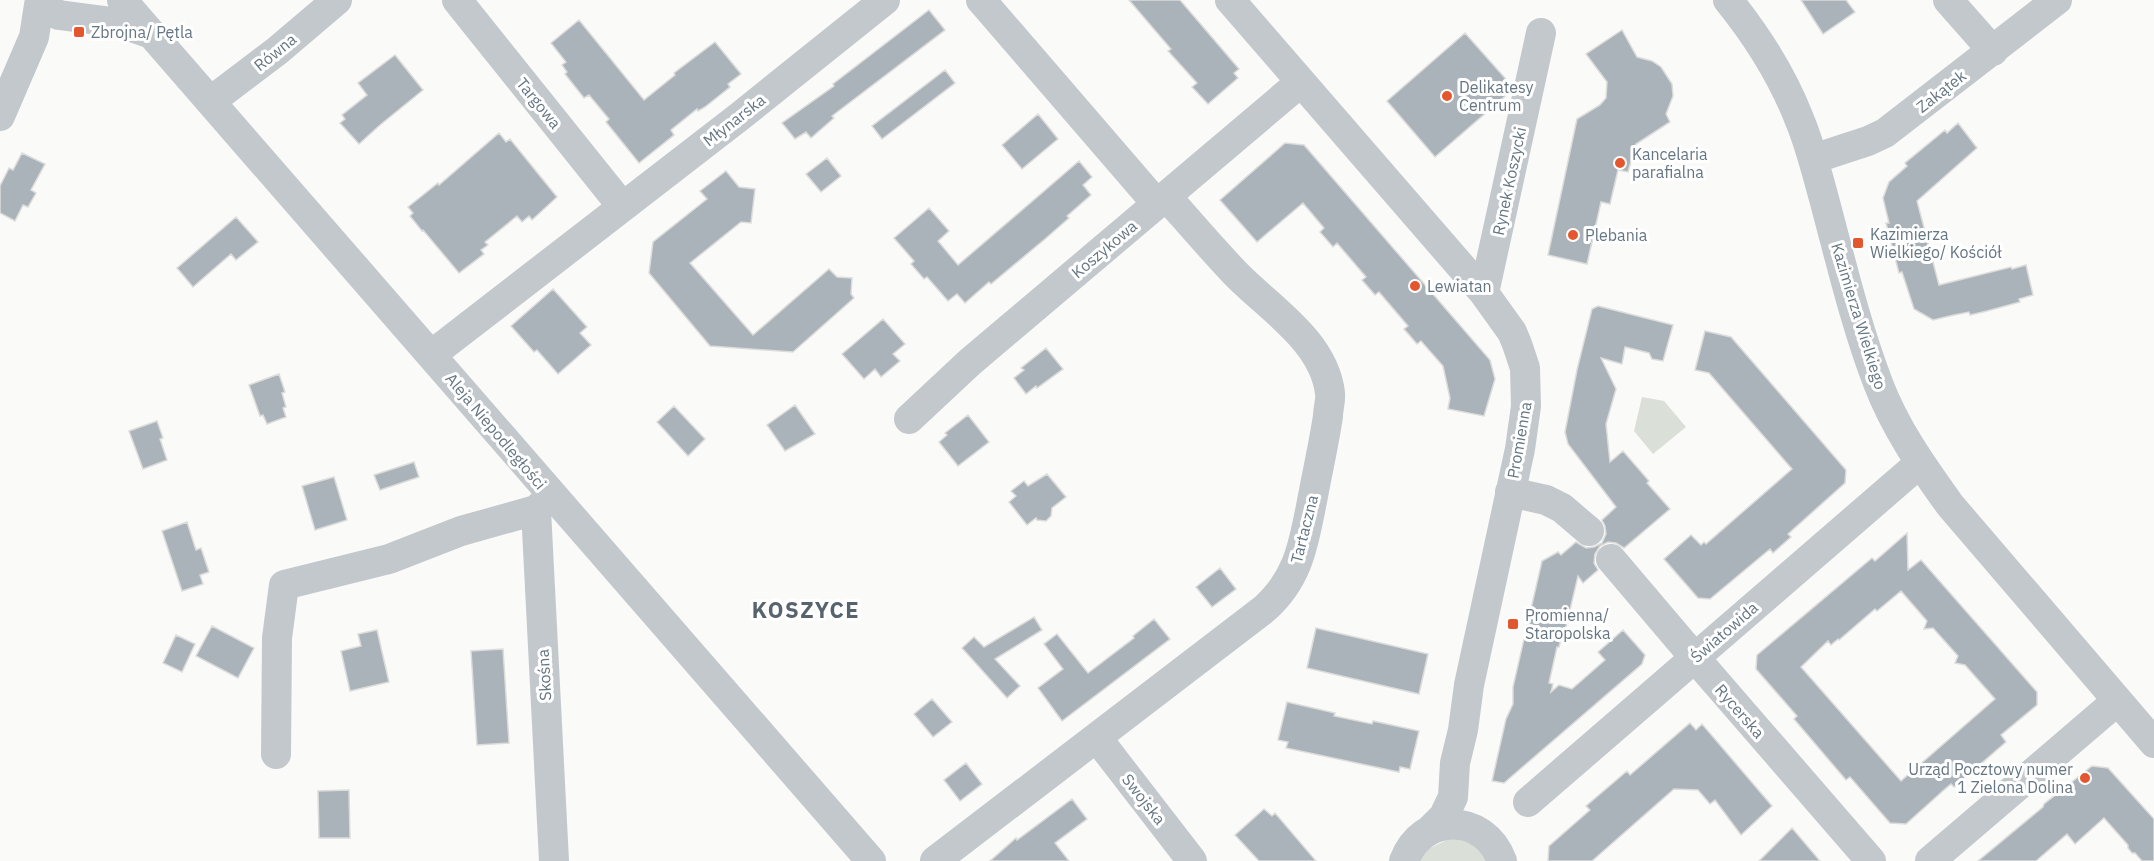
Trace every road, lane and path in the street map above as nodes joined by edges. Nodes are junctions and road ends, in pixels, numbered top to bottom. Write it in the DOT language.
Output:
graph roads {
  1 [pos="122,0"];
  2 [pos="338,0"];
  3 [pos="457,0"];
  4 [pos="885,0"];
  5 [pos="981,0"];
  6 [pos="1230,0"];
  7 [pos="1728,0"];
  8 [pos="1948,0"];
  9 [pos="2057,0"];
  10 [pos="1541,33"];
  11 [pos="152,34"];
  12 [pos="1993,51"];
  13 [pos="1301,82"];
  14 [pos="211,101"];
  15 [pos="0,116"];
  16 [pos="1813,159"];
  17 [pos="1161,200"];
  18 [pos="622,206"];
  19 [pos="1484,293"];
  20 [pos="431,355"];
  21 [pos="909,419"];
  22 [pos="1920,463"];
  23 [pos="1510,492"];
  24 [pos="544,503"];
  25 [pos="1589,531"];
  26 [pos="1611,559"];
  27 [pos="1695,658"];
  28 [pos="2117,700"];
  29 [pos="1463,730"];
  30 [pos="1097,738"];
  31 [pos="2154,743"];
  32 [pos="276,754"];
  33 [pos="1528,802"];
  34 [pos="1430,830"];
  35 [pos="1496,851"];
  36 [pos="554,861"];
  37 [pos="871,861"];
  38 [pos="935,861"];
  39 [pos="1192,861"];
  40 [pos="1404,861"];
  41 [pos="1871,861"];
  42 [pos="1930,861"];
  1 -- 11 [label="street, Aleja Niepodległości"];
  2 -- 14 [label="street, Równa"];
  3 -- 18 [label="street, Targowa"];
  4 -- 18 [label="street, Młynarska"];
  5 -- 17 [label="street"];
  6 -- 13 [label="street, Promienna"];
  7 -- 16 [label="street, Kazimierza Wielkiego"];
  8 -- 12 [label="street"];
  9 -- 12 [label="street, Zakątek"];
  10 -- 19 [label="street, Rynek Koszycki"];
  11 -- 14 [label="street, Aleja Niepodległości"];
  11 -- 15 [label="street"];
  12 -- 16 [label="street, Zakątek"];
  13 -- 17 [label="street, Koszykowa"];
  13 -- 19 [label="street, Promienna"];
  14 -- 20 [label="street, Aleja Niepodległości"];
  16 -- 22 [label="street, Kazimierza Wielkiego"];
  17 -- 21 [label="street, Koszykowa"];
  17 -- 30 [label="street, Tartaczna"];
  18 -- 20 [label="street, Młynarska"];
  19 -- 23 [label="street, Promienna"];
  20 -- 24 [label="street, Aleja Niepodległości"];
  22 -- 27 [label="street, Światowida"];
  22 -- 28 [label="street, Kazimierza Wielkiego"];
  23 -- 25 [label="street"];
  23 -- 29 [label="street, Promienna"];
  24 -- 32 [label="street"];
  24 -- 36 [label="street, Skośna"];
  24 -- 37 [label="street, Aleja Niepodległości"];
  26 -- 27 [label="street, Rycerska"];
  27 -- 33 [label="street, Światowida"];
  27 -- 41 [label="street, Rycerska"];
  28 -- 31 [label="street, Kazimierza Wielkiego"];
  28 -- 42 [label="street"];
  29 -- 34 [label="street, Promienna"];
  29 -- 35 [label="street, Promienna"];
  30 -- 38 [label="street, Tartaczna"];
  30 -- 39 [label="street, Swojska"];
  34 -- 35 [label="street"];
  34 -- 40 [label="street, Promienna"];
}
